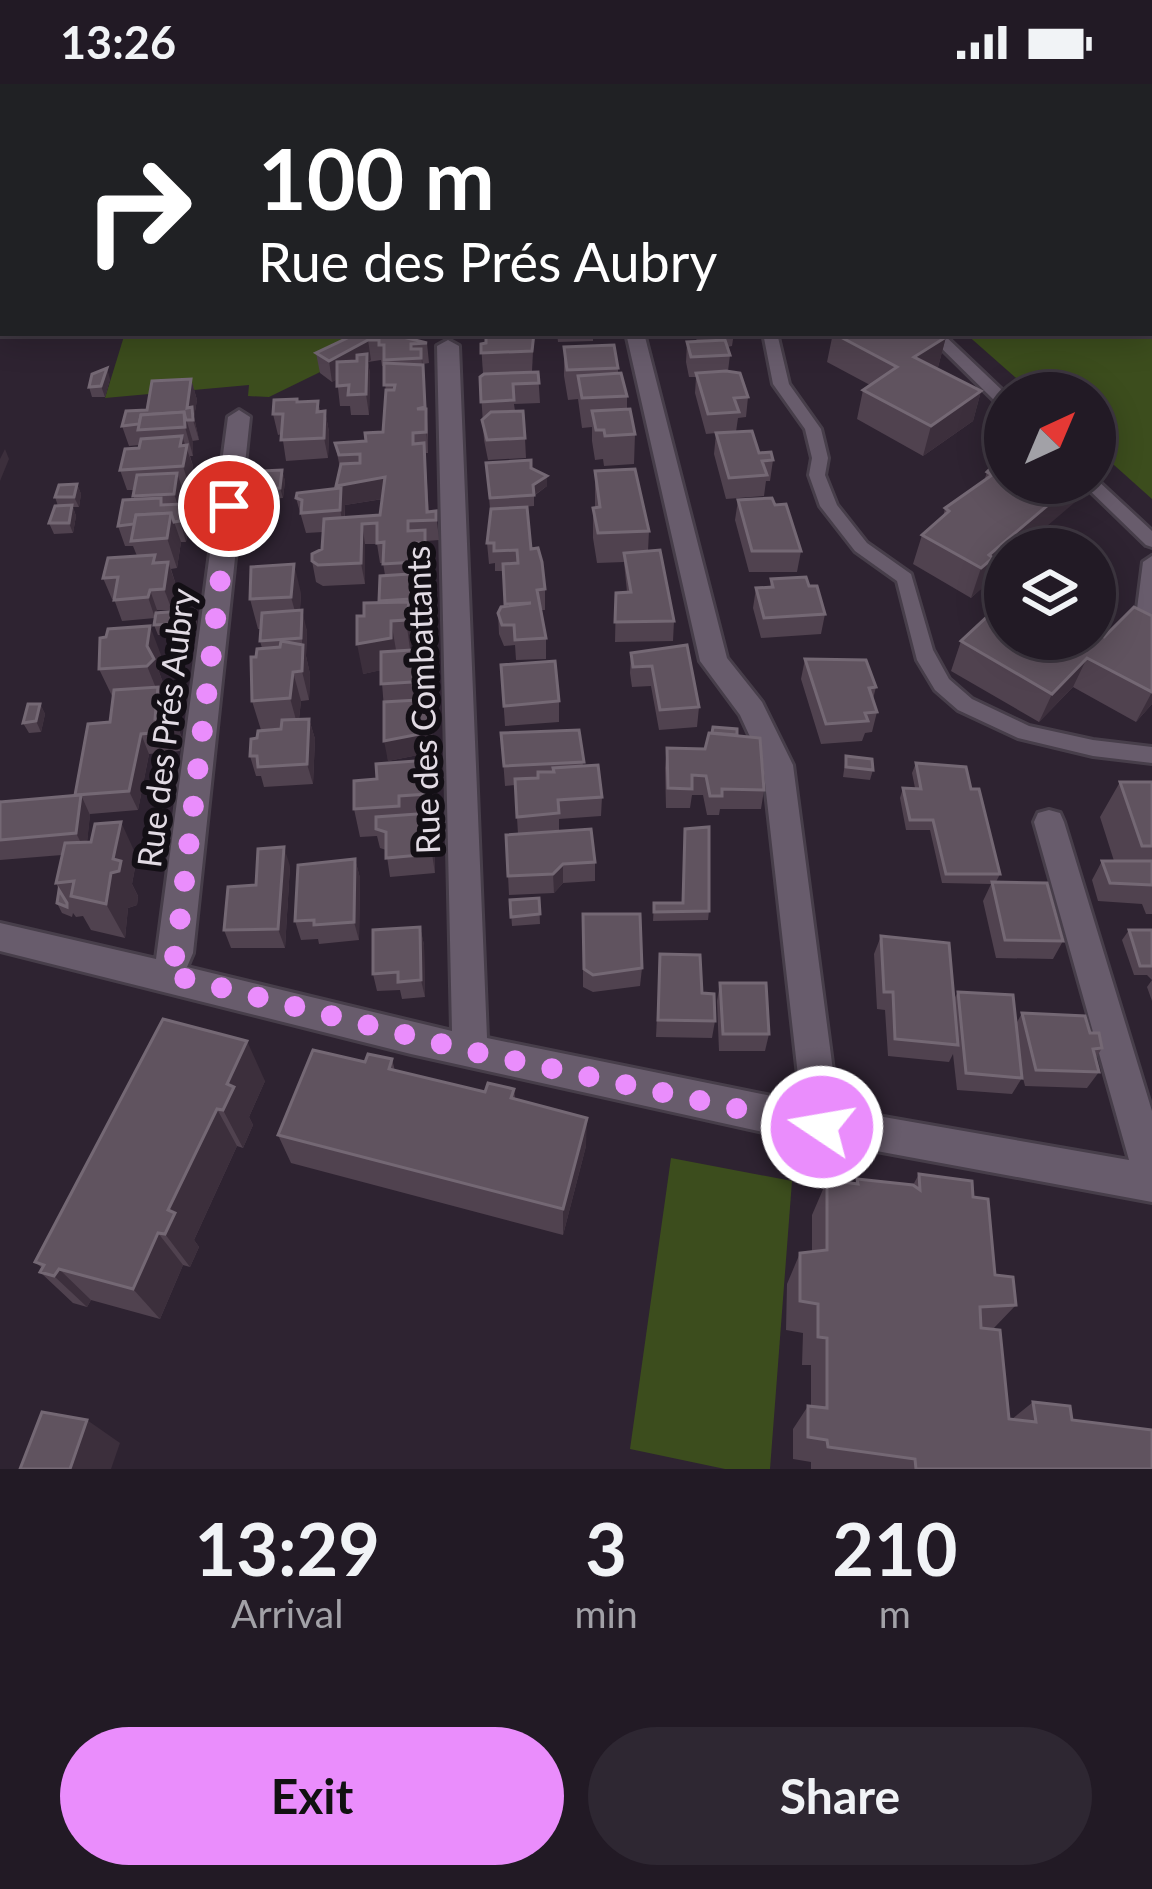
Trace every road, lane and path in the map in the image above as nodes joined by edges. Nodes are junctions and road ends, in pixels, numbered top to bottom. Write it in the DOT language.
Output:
graph roads {
  1 [pos="771,336"];
  2 [pos="936,336"];
  3 [pos="634,337"];
  4 [pos="448,346"];
  5 [pos="984,382"];
  6 [pos="239,417"];
  7 [pos="1112,504"];
  8 [pos="1152,541"];
  9 [pos="1152,562"];
  10 [pos="1152,616"];
  11 [pos="1152,755"];
  12 [pos="1049,821"];
  13 [pos="0,937"];
  14 [pos="167,974"];
  15 [pos="470,1051"];
  16 [pos="822,1127"];
  17 [pos="1152,1174"];
  18 [pos="1152,1183"];
  1 -- 11 [label="lane"];
  2 -- 5 [label="lane"];
  3 -- 16 [label="street"];
  4 -- 15 [label="street, Rue des Combattants"];
  6 -- 14 [label="street, Rue des Prés Aubry"];
  7 -- 8 [label="lane"];
  9 -- 10 [label="lane"];
  12 -- 17 [label="street"];
  13 -- 14 [label="street"];
  14 -- 15 [label="street"];
  15 -- 16 [label="street"];
  16 -- 18 [label="street"];
}
